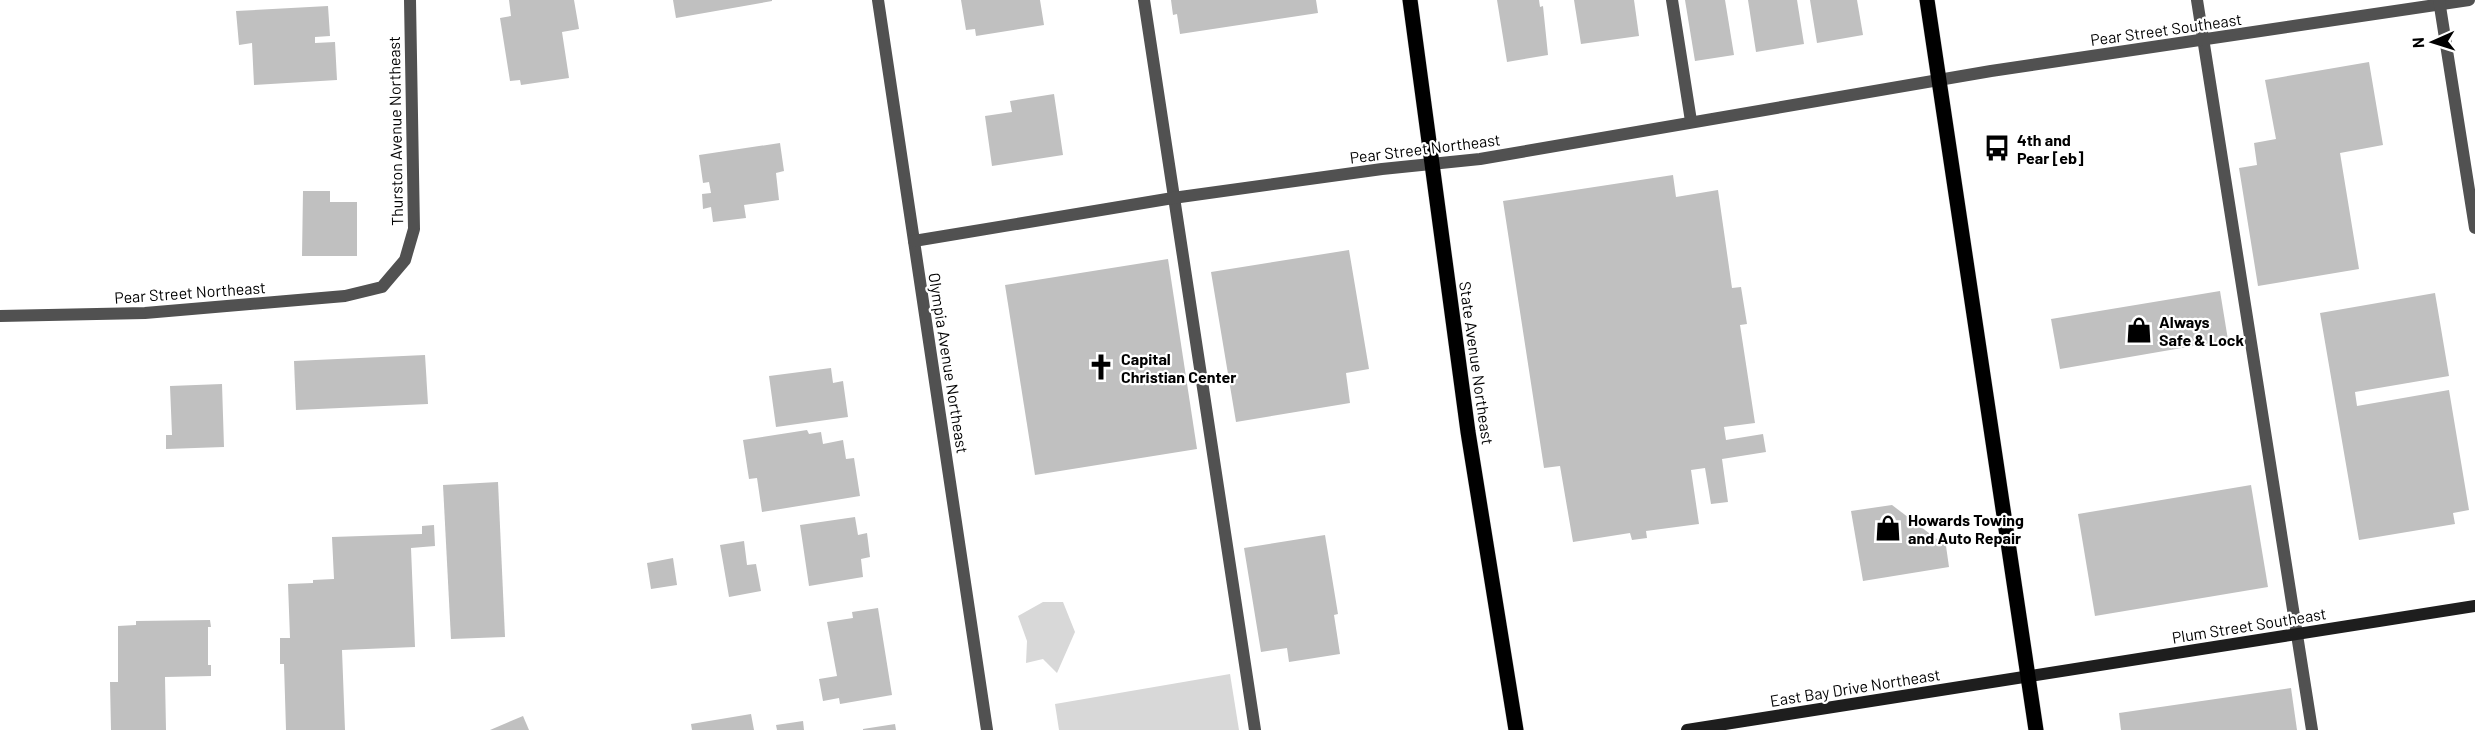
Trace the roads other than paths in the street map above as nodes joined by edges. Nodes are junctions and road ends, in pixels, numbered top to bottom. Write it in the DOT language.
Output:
graph roads {
  1 [pos="410,0"];
  2 [pos="878,0"];
  3 [pos="1144,0"];
  4 [pos="1410,0"];
  5 [pos="1672,0"];
  6 [pos="1927,0"];
  7 [pos="2197,0"];
  8 [pos="2469,0"];
  9 [pos="2439,2"];
  10 [pos="2202,41"];
  11 [pos="1939,80"];
  12 [pos="1691,121"];
  13 [pos="1432,163"];
  14 [pos="1173,198"];
  15 [pos="2475,228"];
  16 [pos="914,241"];
  17 [pos="382,287"];
  18 [pos="0,316"];
  19 [pos="2475,606"];
  20 [pos="2297,634"];
  21 [pos="2029,677"];
  22 [pos="1731,727"];
  23 [pos="987,730"];
  24 [pos="1255,730"];
  25 [pos="1516,730"];
  26 [pos="1687,730"];
  27 [pos="2036,730"];
  28 [pos="2312,730"];
  1 -- 17 [label="street, Thurston Avenue Northeast"];
  2 -- 16 [label="street, Olympia Avenue Northeast"];
  3 -- 14 [label="street"];
  4 -- 13 [label="main road, State Avenue Northeast"];
  5 -- 12 [label="street"];
  6 -- 11 [label="main road"];
  7 -- 10 [label="street"];
  8 -- 9 [label="street, Pear Street Southeast"];
  9 -- 10 [label="street, Pear Street Southeast"];
  9 -- 15 [label="street"];
  10 -- 11 [label="street, Pear Street Southeast"];
  10 -- 20 [label="street"];
  11 -- 12 [label="street, Pear Street Northeast"];
  11 -- 21 [label="main road"];
  12 -- 13 [label="street, Pear Street Northeast"];
  13 -- 14 [label="street, Pear Street Northeast"];
  13 -- 25 [label="main road, State Avenue Northeast"];
  14 -- 16 [label="street, Pear Street Northeast"];
  14 -- 24 [label="street"];
  16 -- 23 [label="street, Olympia Avenue Northeast"];
  17 -- 18 [label="street, Pear Street Northeast"];
  19 -- 20 [label="main road, Plum Street Southeast"];
  20 -- 21 [label="main road, Plum Street Southeast"];
  20 -- 28 [label="street"];
  21 -- 22 [label="main road, East Bay Drive Northeast"];
  21 -- 27 [label="main road"];
  22 -- 26 [label="main road, East Bay Drive Northeast"];
}
